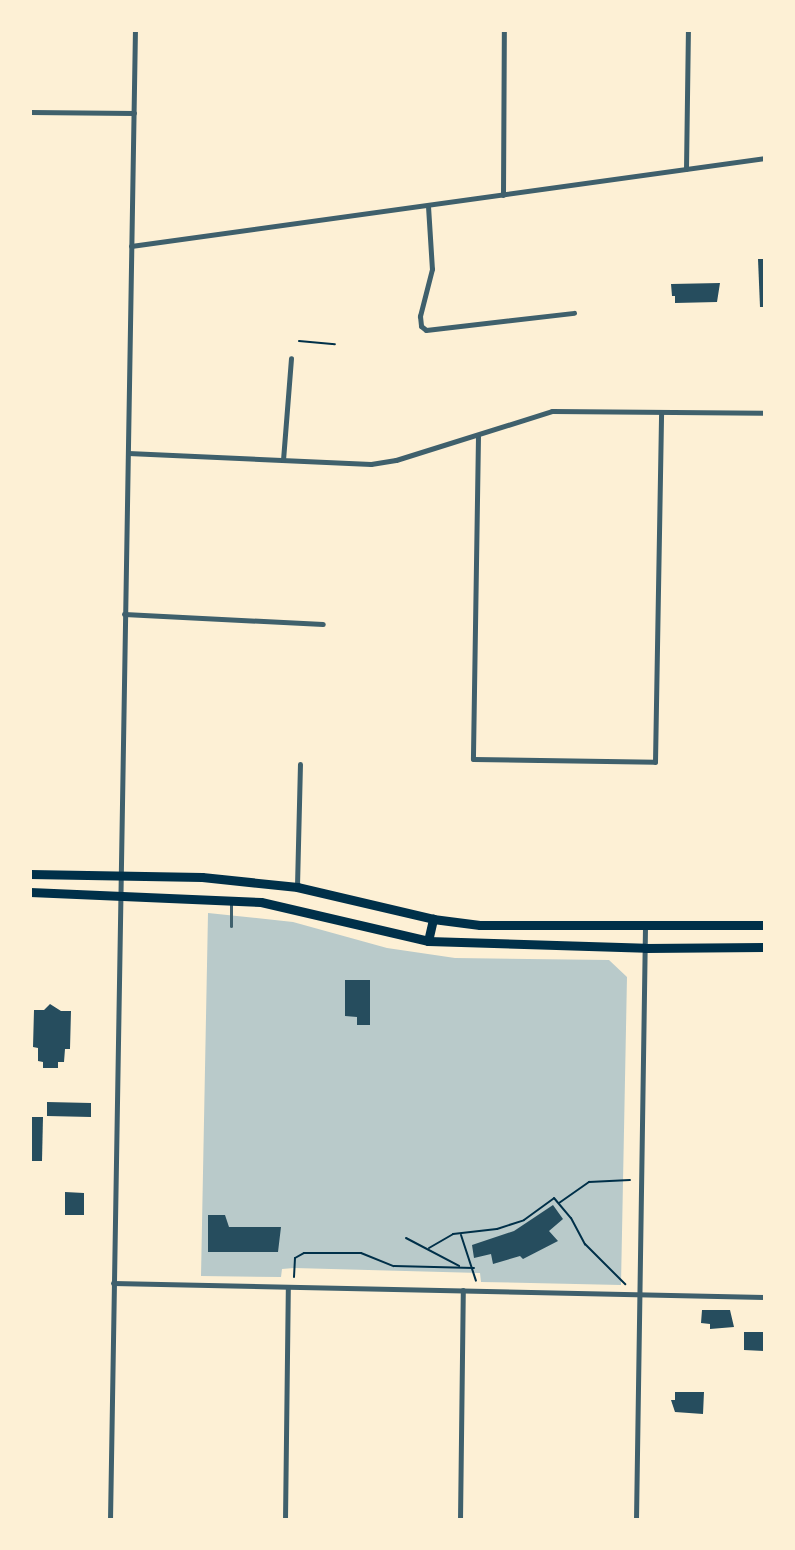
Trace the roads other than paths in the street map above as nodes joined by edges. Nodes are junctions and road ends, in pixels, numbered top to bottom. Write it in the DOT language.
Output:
graph roads {
  1 [pos="135,30"];
  2 [pos="504,30"];
  3 [pos="688,30"];
  4 [pos="30,112"];
  5 [pos="134,113"];
  6 [pos="765,158"];
  7 [pos="686,169"];
  8 [pos="503,195"];
  9 [pos="428,206"];
  10 [pos="131,246"];
  11 [pos="574,313"];
  12 [pos="291,358"];
  13 [pos="661,413"];
  14 [pos="765,413"];
  15 [pos="478,436"];
  16 [pos="128,453"];
  17 [pos="283,460"];
  18 [pos="124,614"];
  19 [pos="323,624"];
  20 [pos="300,764"];
  21 [pos="30,874"];
  22 [pos="122,876"];
  23 [pos="297,887"];
  24 [pos="30,892"];
  25 [pos="121,896"];
  26 [pos="231,899"];
  27 [pos="433,919"];
  28 [pos="645,925"];
  29 [pos="765,925"];
  30 [pos="231,926"];
  31 [pos="428,941"];
  32 [pos="765,947"];
  33 [pos="645,948"];
  34 [pos="113,1283"];
  35 [pos="291,1287"];
  36 [pos="463,1290"];
  37 [pos="639,1294"];
  38 [pos="765,1297"];
  39 [pos="110,1520"];
  40 [pos="285,1520"];
  41 [pos="460,1520"];
  42 [pos="636,1520"];
  1 -- 5 [label="street"];
  2 -- 8 [label="street"];
  3 -- 7 [label="street"];
  4 -- 5 [label="street"];
  5 -- 10 [label="street"];
  6 -- 7 [label="street"];
  7 -- 8 [label="street"];
  8 -- 9 [label="street"];
  9 -- 10 [label="street"];
  9 -- 11 [label="street"];
  10 -- 16 [label="street"];
  12 -- 17 [label="street"];
  13 -- 14 [label="street"];
  13 -- 15 [label="street"];
  13 -- 15 [label="street"];
  15 -- 17 [label="street"];
  16 -- 17 [label="street"];
  16 -- 18 [label="street"];
  18 -- 19 [label="street"];
  18 -- 22 [label="street"];
  20 -- 23 [label="street"];
  21 -- 22 [label="highway"];
  22 -- 23 [label="highway"];
  22 -- 25 [label="street"];
  23 -- 27 [label="highway"];
  24 -- 25 [label="highway"];
  25 -- 26 [label="highway"];
  25 -- 34 [label="street"];
  26 -- 30 [label="lane"];
  26 -- 31 [label="highway"];
  27 -- 28 [label="highway"];
  27 -- 31 [label="highway"];
  28 -- 29 [label="highway"];
  28 -- 33 [label="street"];
  31 -- 33 [label="highway"];
  32 -- 33 [label="highway"];
  33 -- 37 [label="street"];
  34 -- 35 [label="street"];
  34 -- 39 [label="street"];
  35 -- 36 [label="street"];
  35 -- 40 [label="street"];
  36 -- 37 [label="street"];
  36 -- 41 [label="street"];
  37 -- 38 [label="street"];
  37 -- 42 [label="street"];
}
